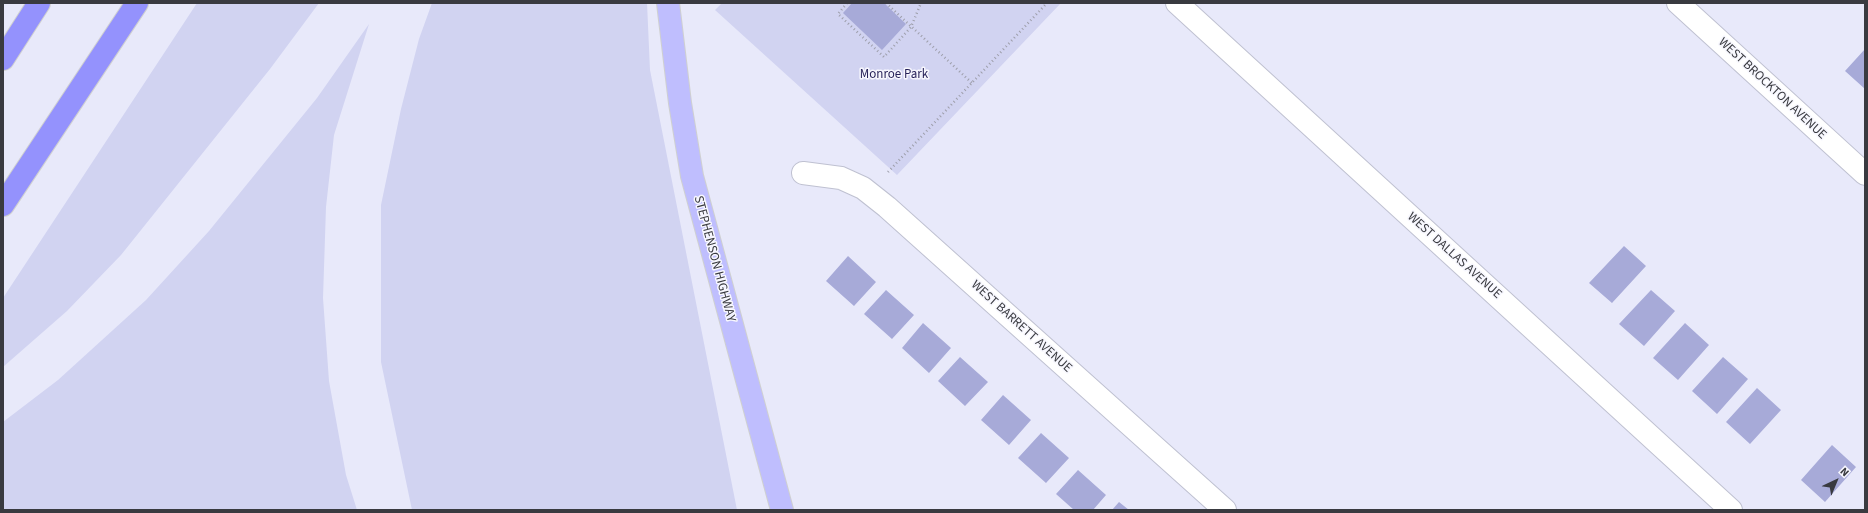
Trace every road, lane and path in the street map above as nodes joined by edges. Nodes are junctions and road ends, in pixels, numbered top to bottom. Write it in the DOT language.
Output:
graph roads {
  1 [pos="39,3"];
  2 [pos="137,3"];
  3 [pos="668,3"];
  4 [pos="847,3"];
  5 [pos="886,3"];
  6 [pos="921,3"];
  7 [pos="1047,3"];
  8 [pos="1177,3"];
  9 [pos="1678,3"];
  10 [pos="911,27"];
  11 [pos="3,59"];
  12 [pos="972,83"];
  13 [pos="888,172"];
  14 [pos="803,173"];
  15 [pos="1865,174"];
  16 [pos="3,205"];
  17 [pos="782,510"];
  18 [pos="1225,510"];
  19 [pos="1731,510"];
  1 -- 11 [label="highway"];
  2 -- 16 [label="highway"];
  3 -- 17 [label="main road, STEPHENSON HIGHWAY"];
  4 -- 10 [label="path"];
  5 -- 10 [label="path"];
  6 -- 10 [label="path"];
  7 -- 12 [label="path"];
  8 -- 19 [label="street, WEST DALLAS AVENUE"];
  9 -- 15 [label="street, WEST BROCKTON AVENUE"];
  10 -- 12 [label="path"];
  12 -- 13 [label="path"];
  14 -- 18 [label="street, WEST BARRETT AVENUE"];
}
